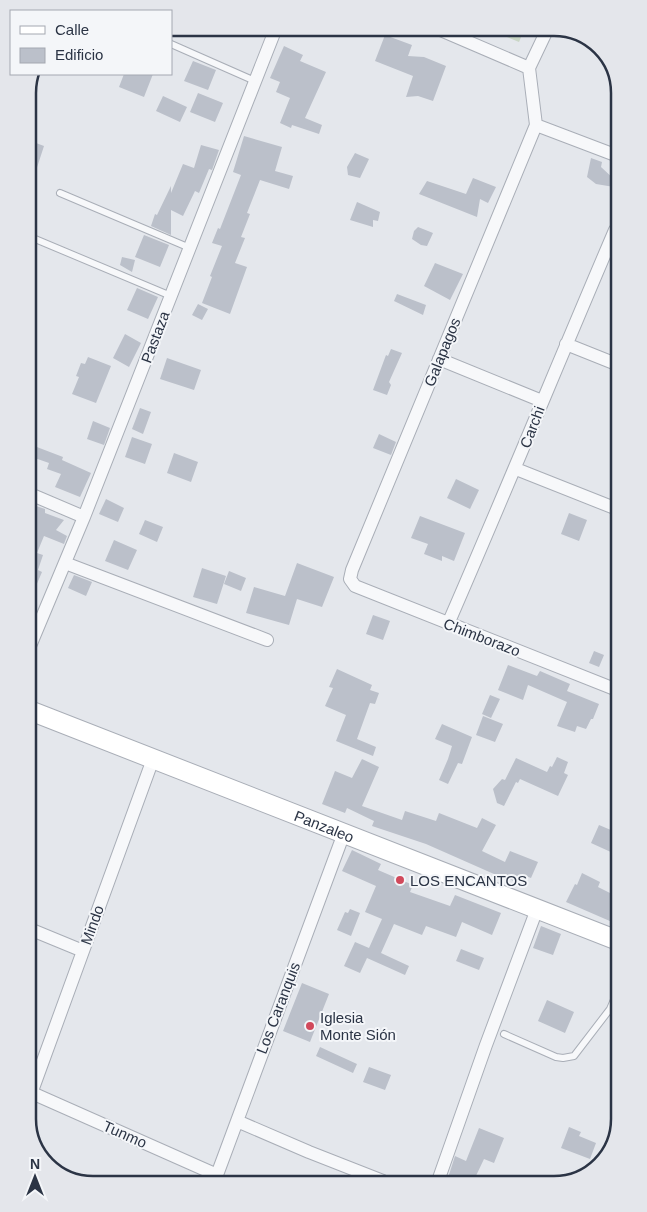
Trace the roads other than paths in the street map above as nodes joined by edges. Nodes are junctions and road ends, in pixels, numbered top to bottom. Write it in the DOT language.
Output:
graph roads {
  1 [pos="273,36"];
  2 [pos="455,36"];
  3 [pos="544,36"];
  4 [pos="172,44"];
  5 [pos="529,68"];
  6 [pos="255,81"];
  7 [pos="536,125"];
  8 [pos="611,153"];
  9 [pos="60,193"];
  10 [pos="36,239"];
  11 [pos="611,239"];
  12 [pos="190,248"];
  13 [pos="171,296"];
  14 [pos="566,344"];
  15 [pos="439,359"];
  16 [pos="611,362"];
  17 [pos="542,401"];
  18 [pos="516,469"];
  19 [pos="36,497"];
  20 [pos="611,507"];
  21 [pos="84,517"];
  22 [pos="65,563"];
  23 [pos="350,579"];
  24 [pos="448,624"];
  25 [pos="36,632"];
  26 [pos="267,640"];
  27 [pos="611,688"];
  28 [pos="36,713"];
  29 [pos="153,759"];
  30 [pos="344,833"];
  31 [pos="537,909"];
  32 [pos="36,932"];
  33 [pos="611,938"];
  34 [pos="83,952"];
  35 [pos="611,1006"];
  36 [pos="504,1034"];
  37 [pos="36,1081"];
  38 [pos="36,1094"];
  39 [pos="238,1120"];
  40 [pos="209,1176"];
  41 [pos="216,1176"];
  42 [pos="370,1176"];
  43 [pos="440,1176"];
  1 -- 6 [label="street, Pastaza"];
  2 -- 5 [label="street"];
  3 -- 5 [label="street"];
  4 -- 6 [label="lane"];
  5 -- 7 [label="street"];
  6 -- 12 [label="street, Pastaza"];
  7 -- 8 [label="street"];
  7 -- 15 [label="street, Galapagos"];
  9 -- 12 [label="lane"];
  10 -- 13 [label="lane"];
  11 -- 14 [label="street, Carchi"];
  12 -- 13 [label="street, Pastaza"];
  13 -- 21 [label="street, Pastaza"];
  14 -- 16 [label="street"];
  14 -- 17 [label="street, Carchi"];
  15 -- 17 [label="street"];
  15 -- 23 [label="street, Galapagos"];
  17 -- 18 [label="street, Carchi"];
  18 -- 20 [label="street"];
  18 -- 24 [label="street, Carchi"];
  19 -- 21 [label="street"];
  21 -- 22 [label="street, Pastaza"];
  22 -- 25 [label="street, Pastaza"];
  22 -- 26 [label="street"];
  23 -- 24 [label="street, Chimborazo"];
  24 -- 27 [label="street, Chimborazo"];
  28 -- 29 [label="street, Panzaleo"];
  29 -- 30 [label="street, Panzaleo"];
  29 -- 34 [label="street, Mindo"];
  30 -- 31 [label="street, Panzaleo"];
  30 -- 39 [label="street, Los Caranquis"];
  31 -- 33 [label="street, Panzaleo"];
  31 -- 43 [label="street"];
  32 -- 34 [label="street"];
  34 -- 37 [label="street, Mindo"];
  35 -- 36 [label="lane"];
  38 -- 40 [label="street, Tunmo"];
  39 -- 41 [label="street, Los Caranquis"];
  39 -- 42 [label="street"];
}
